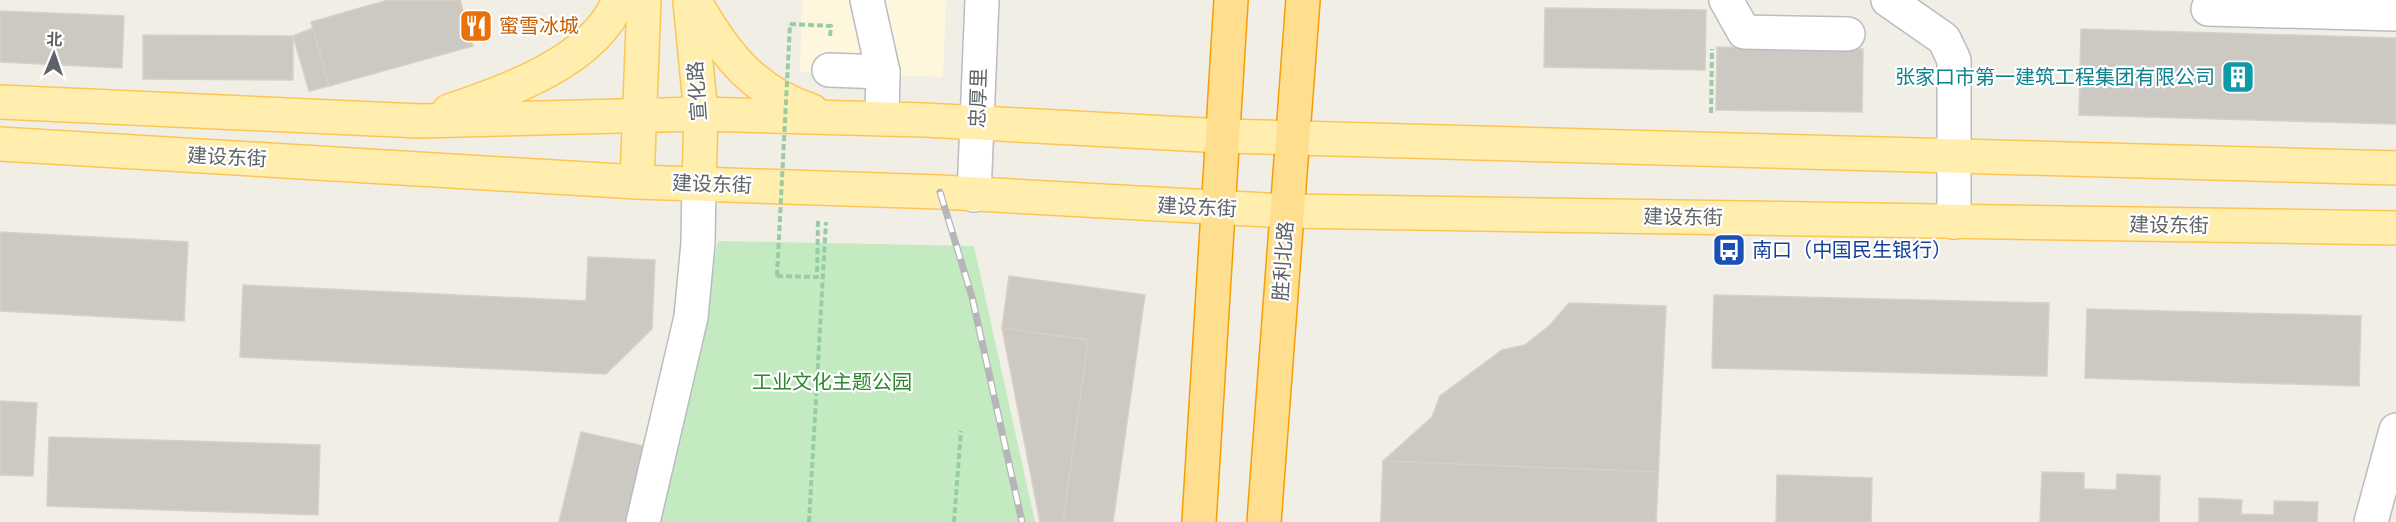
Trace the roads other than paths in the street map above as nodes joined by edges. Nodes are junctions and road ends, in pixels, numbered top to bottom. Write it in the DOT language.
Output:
graph roads {
  1 [pos="620,0"];
  2 [pos="644,0"];
  3 [pos="689,0"];
  4 [pos="694,0"];
  5 [pos="867,0"];
  6 [pos="982,0"];
  7 [pos="1231,0"];
  8 [pos="1303,0"];
  9 [pos="1726,0"];
  10 [pos="1888,0"];
  11 [pos="2208,9"];
  12 [pos="2396,14"];
  13 [pos="1848,34"];
  14 [pos="829,70"];
  15 [pos="883,72"];
  16 [pos="0,102"];
  17 [pos="701,114"];
  18 [pos="641,117"];
  19 [pos="834,118"];
  20 [pos="882,119"];
  21 [pos="419,121"];
  22 [pos="978,124"];
  23 [pos="1223,136"];
  24 [pos="1293,138"];
  25 [pos="0,144"];
  26 [pos="1954,156"];
  27 [pos="2396,168"];
  28 [pos="637,182"];
  29 [pos="699,183"];
  30 [pos="974,195"];
  31 [pos="1218,208"];
  32 [pos="1287,211"];
  33 [pos="1954,222"];
  34 [pos="2396,228"];
  35 [pos="2396,430"];
  36 [pos="643,522"];
  37 [pos="1199,522"];
  38 [pos="1264,522"];
  39 [pos="2371,522"];
  1 -- 21 [label="main road"];
  2 -- 18 [label="main road"];
  3 -- 17 [label="main road, 宣化路"];
  4 -- 19 [label="main road"];
  5 -- 15 [label="street"];
  6 -- 22 [label="street, 忠厚里"];
  7 -- 23 [label="highway"];
  8 -- 24 [label="highway, 胜利北路"];
  9 -- 13 [label="street"];
  10 -- 26 [label="street"];
  11 -- 12 [label="street"];
  14 -- 15 [label="street"];
  15 -- 20 [label="street"];
  16 -- 21 [label="main road"];
  17 -- 18 [label="main road"];
  17 -- 19 [label="main road"];
  17 -- 29 [label="main road, 宣化路"];
  18 -- 21 [label="main road"];
  18 -- 28 [label="main road"];
  19 -- 20 [label="main road"];
  20 -- 22 [label="main road"];
  22 -- 23 [label="main road"];
  22 -- 30 [label="street, 忠厚里"];
  23 -- 24 [label="main road"];
  23 -- 31 [label="highway"];
  24 -- 26 [label="main road"];
  24 -- 32 [label="highway, 胜利北路"];
  25 -- 28 [label="main road, 建设东街"];
  26 -- 27 [label="main road"];
  26 -- 33 [label="street"];
  28 -- 29 [label="main road, 建设东街"];
  29 -- 30 [label="main road, 建设东街"];
  29 -- 36 [label="street"];
  30 -- 31 [label="main road, 建设东街"];
  31 -- 32 [label="main road, 建设东街"];
  31 -- 37 [label="highway"];
  32 -- 33 [label="main road, 建设东街"];
  32 -- 38 [label="highway, 胜利北路"];
  33 -- 34 [label="main road, 建设东街"];
  35 -- 39 [label="street"];
}
